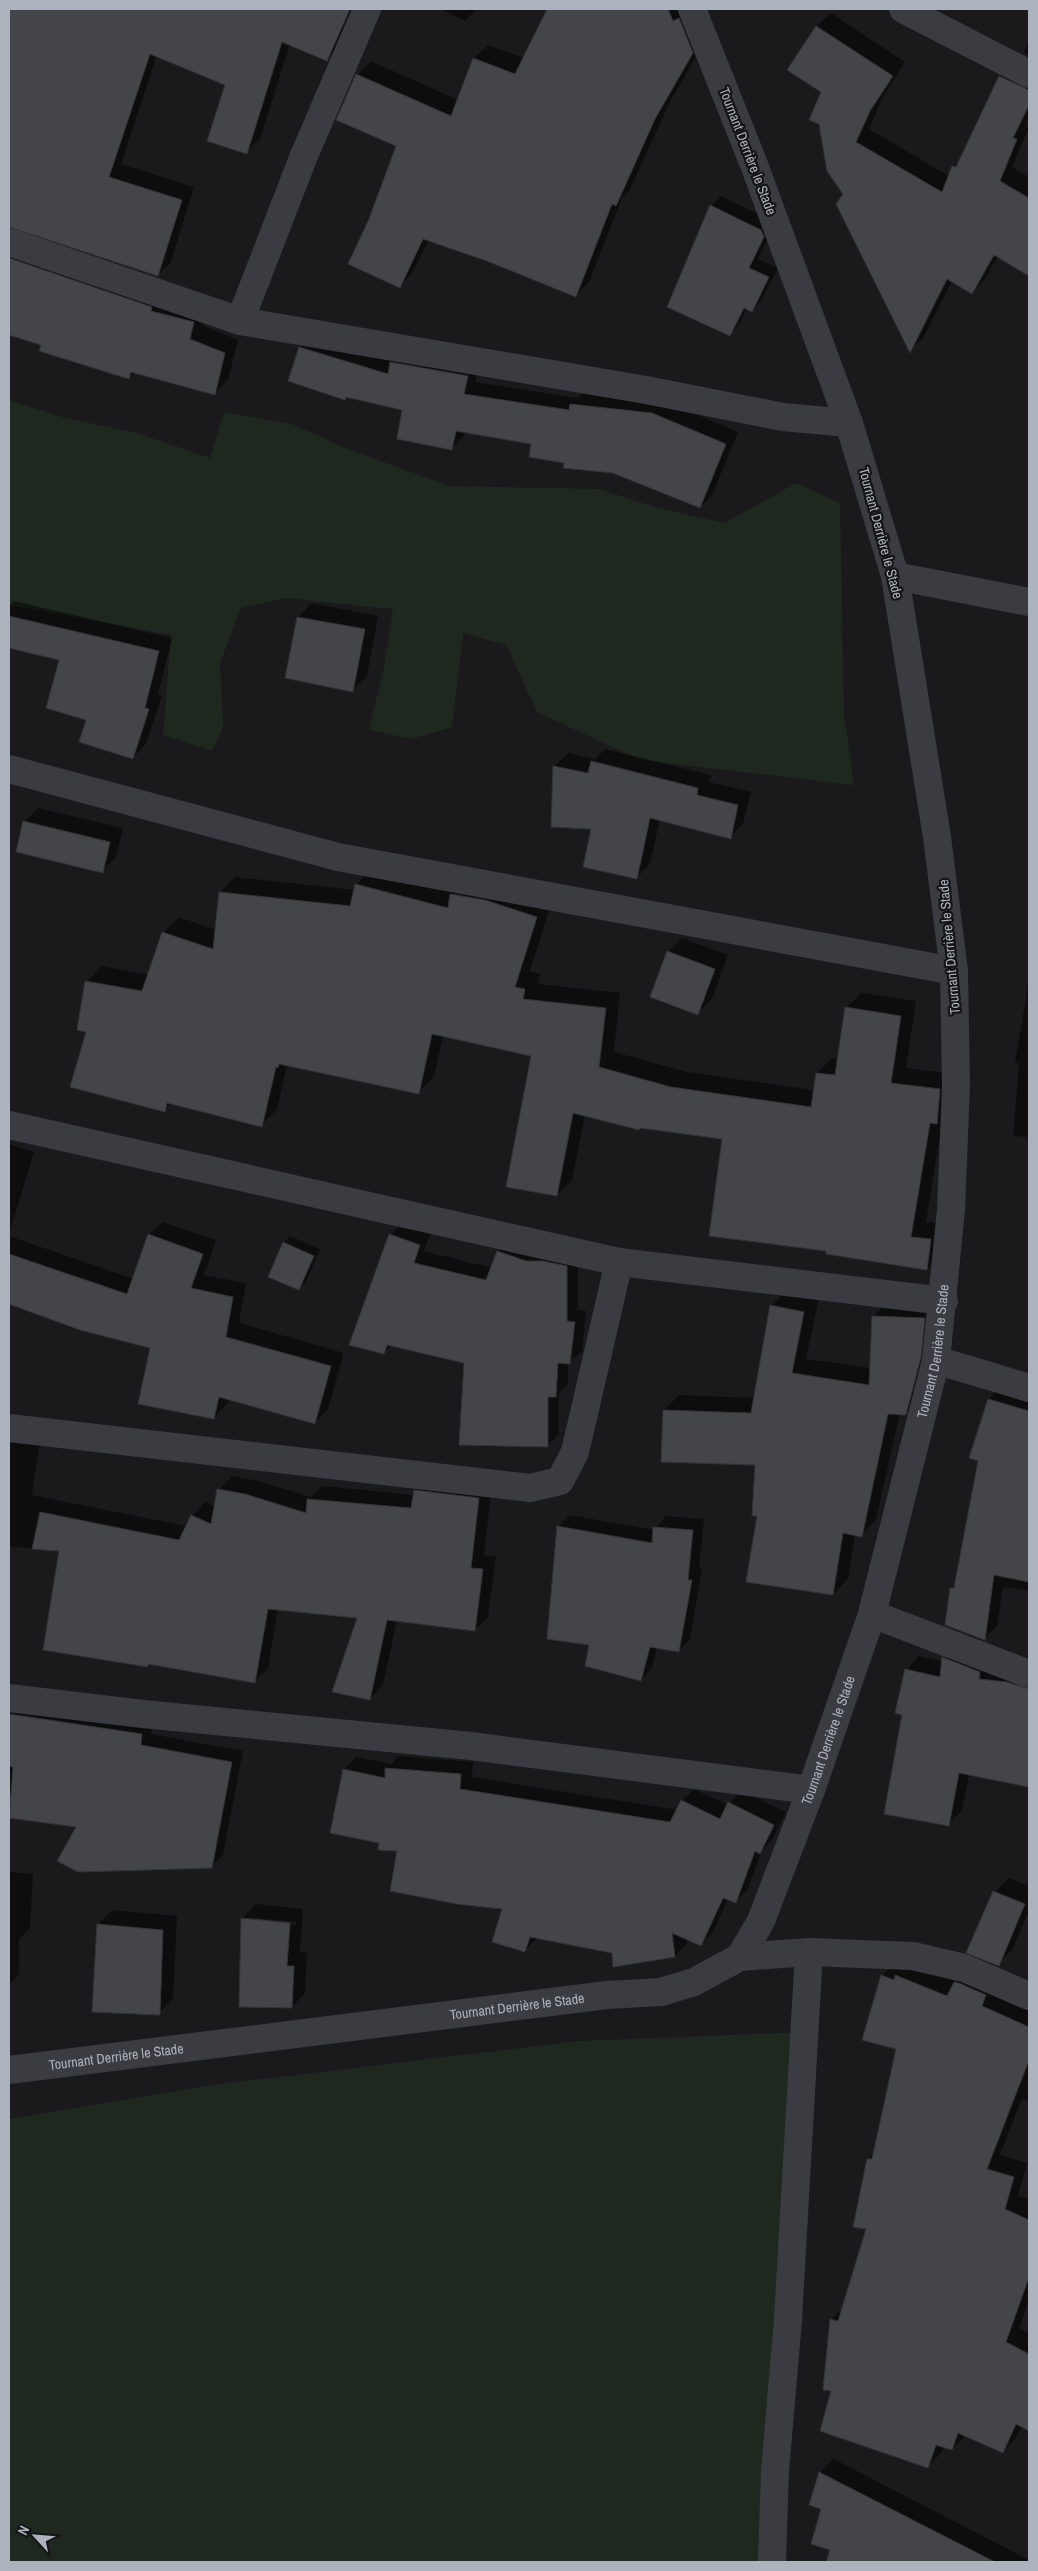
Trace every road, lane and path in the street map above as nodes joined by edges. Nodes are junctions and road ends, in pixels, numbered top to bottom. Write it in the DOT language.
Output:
graph roads {
  1 [pos="367,9"];
  2 [pos="692,9"];
  3 [pos="903,9"];
  4 [pos="1029,74"];
  5 [pos="9,242"];
  6 [pos="240,321"];
  7 [pos="849,423"];
  8 [pos="895,576"];
  9 [pos="1029,602"];
  10 [pos="9,769"];
  11 [pos="954,971"];
  12 [pos="9,1125"];
  13 [pos="619,1262"];
  14 [pos="944,1301"];
  15 [pos="936,1360"];
  16 [pos="1029,1388"];
  17 [pos="9,1428"];
  18 [pos="872,1614"];
  19 [pos="1029,1674"];
  20 [pos="9,1698"];
  21 [pos="810,1790"];
  22 [pos="809,1952"];
  23 [pos="740,1957"];
  24 [pos="1029,1996"];
  25 [pos="9,2070"];
  26 [pos="772,2562"];
  1 -- 6 [label="street"];
  2 -- 7 [label="street, Tournant Derrière le Stade"];
  3 -- 4 [label="street"];
  5 -- 6 [label="street"];
  6 -- 7 [label="street"];
  7 -- 8 [label="street, Tournant Derrière le Stade"];
  8 -- 9 [label="street"];
  8 -- 11 [label="street, Tournant Derrière le Stade"];
  10 -- 11 [label="street"];
  11 -- 14 [label="street, Tournant Derrière le Stade"];
  12 -- 13 [label="street"];
  13 -- 14 [label="street"];
  13 -- 17 [label="street"];
  14 -- 15 [label="street, Tournant Derrière le Stade"];
  15 -- 16 [label="street"];
  15 -- 18 [label="street, Tournant Derrière le Stade"];
  18 -- 19 [label="street"];
  18 -- 21 [label="street, Tournant Derrière le Stade"];
  20 -- 21 [label="street"];
  21 -- 23 [label="street, Tournant Derrière le Stade"];
  22 -- 23 [label="street"];
  22 -- 24 [label="street"];
  22 -- 26 [label="street"];
  23 -- 25 [label="street, Tournant Derrière le Stade"];
}
